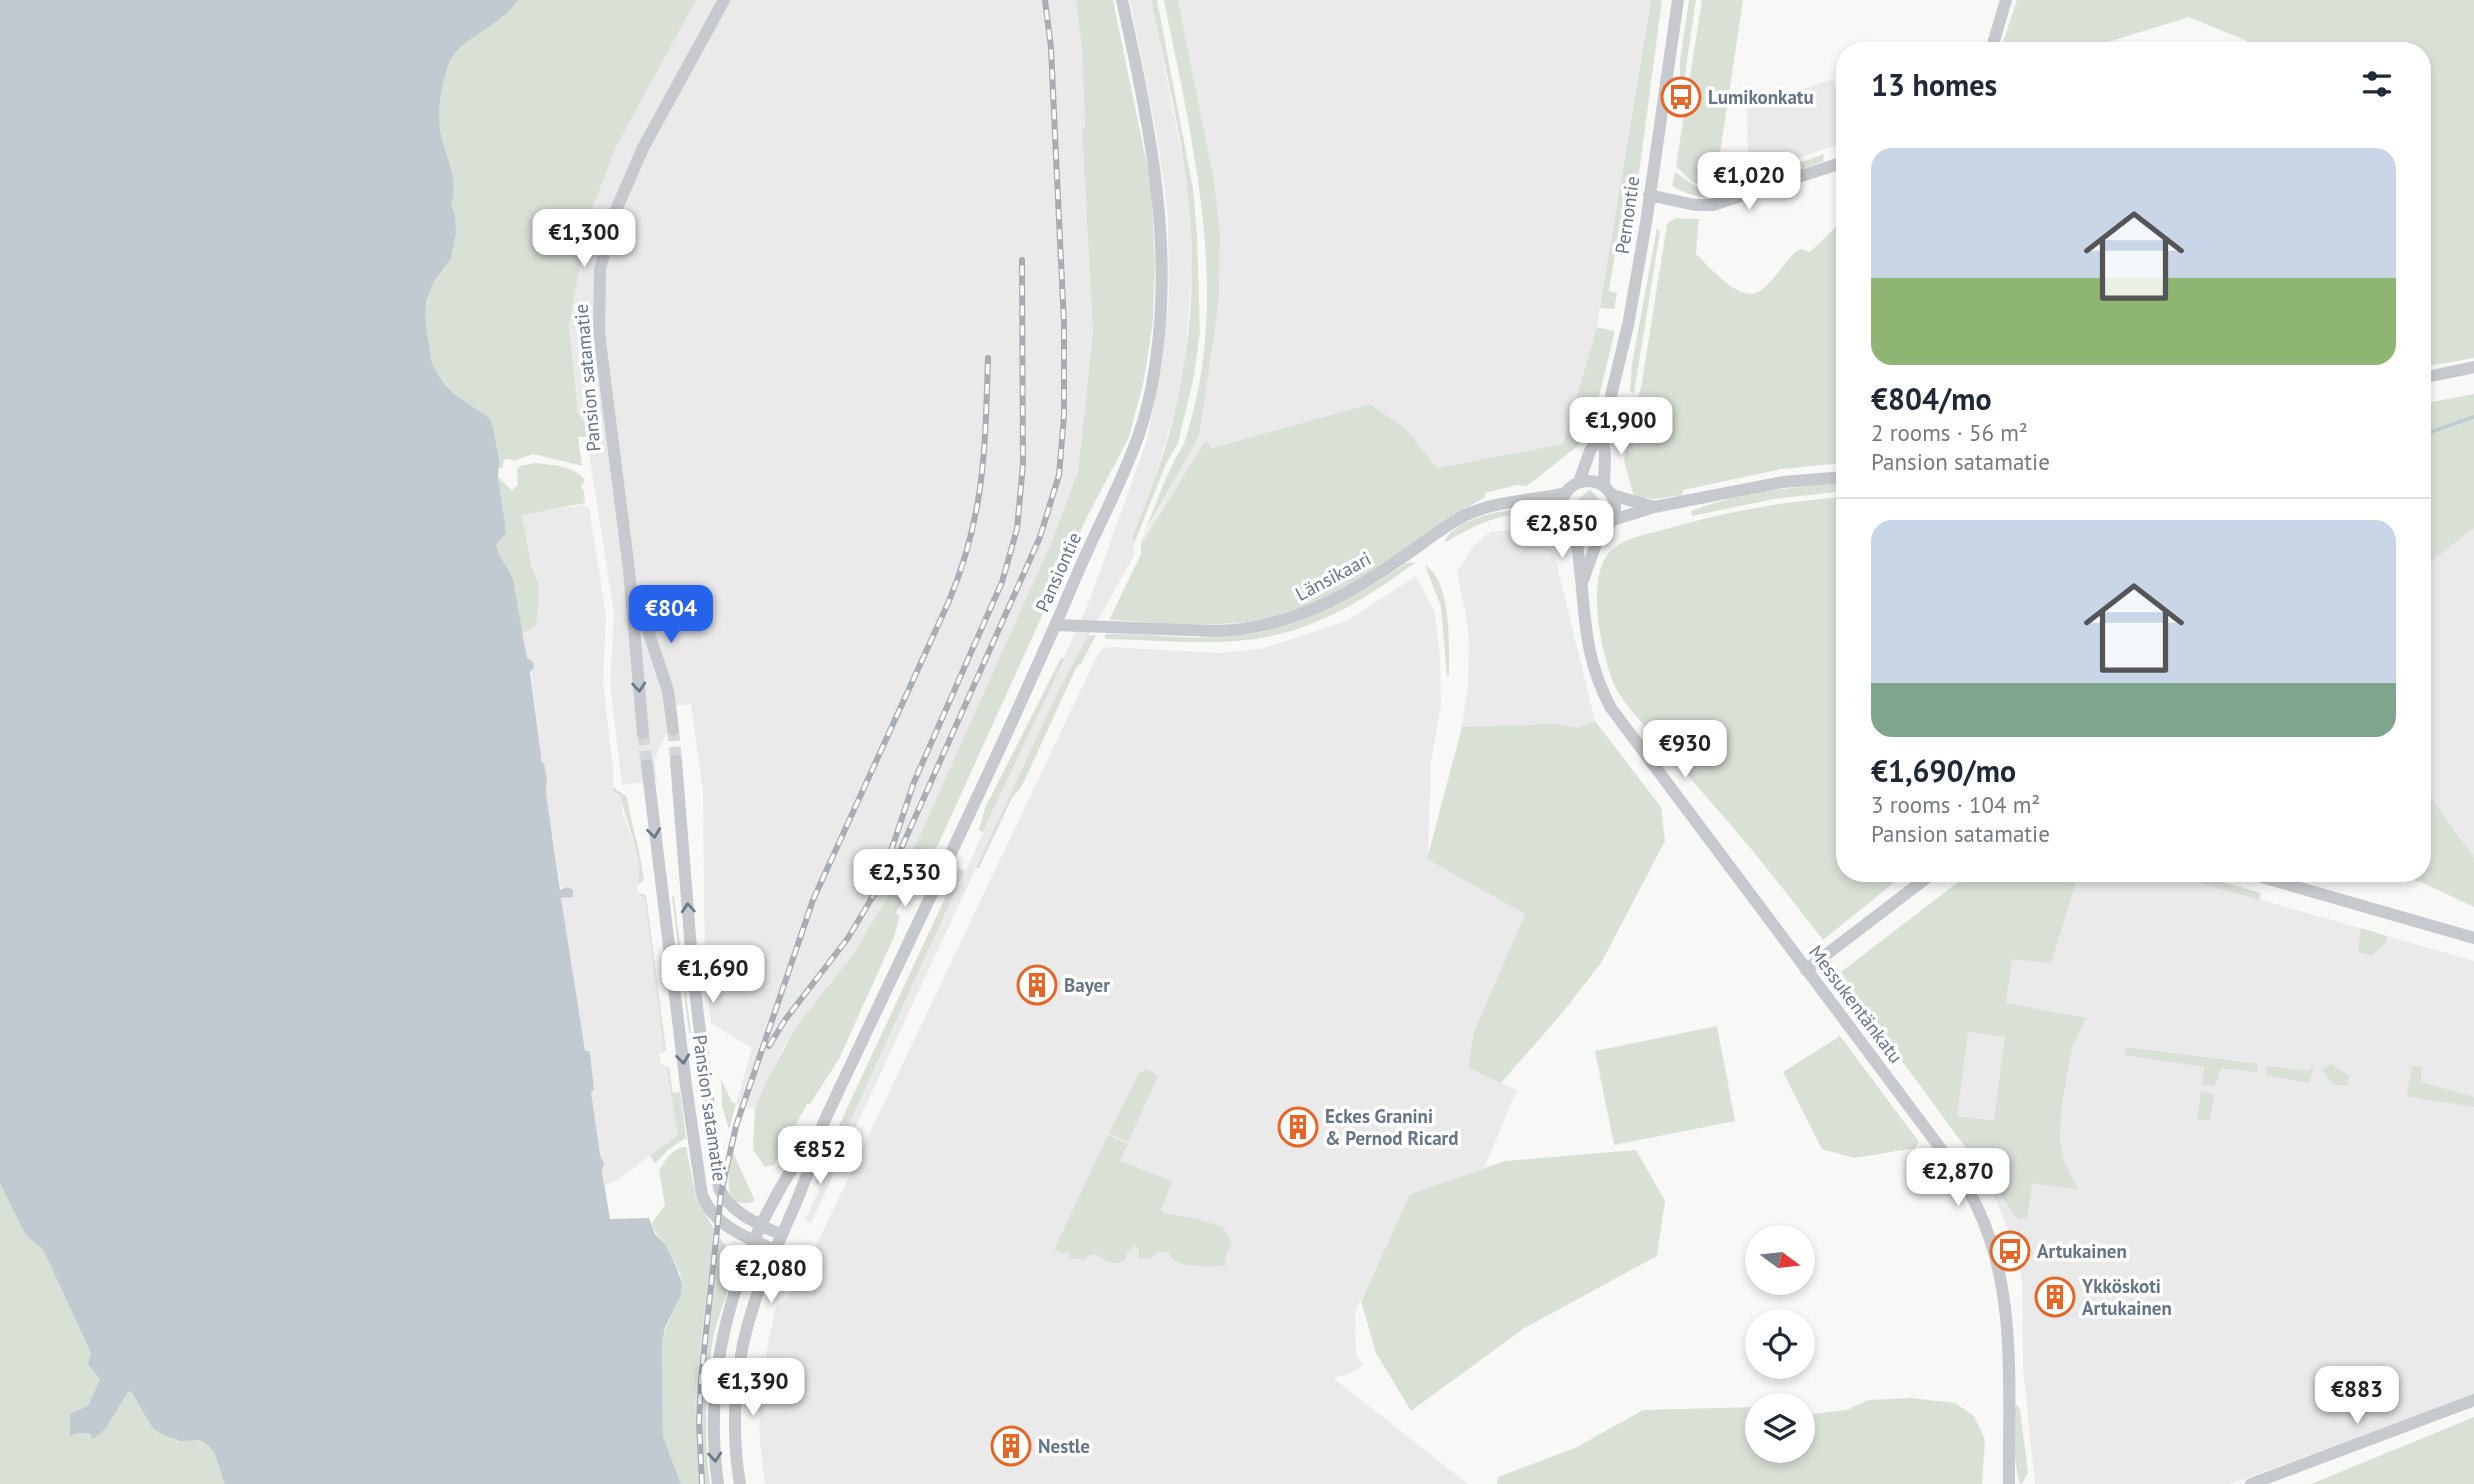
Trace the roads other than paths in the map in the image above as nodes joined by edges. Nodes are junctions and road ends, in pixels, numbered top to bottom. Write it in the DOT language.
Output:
graph roads {
  1 [pos="724,0"];
  2 [pos="1122,0"];
  3 [pos="1678,0"];
  4 [pos="2006,0"];
  5 [pos="1993,42"];
  6 [pos="1836,165"];
  7 [pos="1649,195"];
  8 [pos="2474,367"];
  9 [pos="2431,376"];
  10 [pos="1602,433"];
  11 [pos="1836,478"];
  12 [pos="1579,482"];
  13 [pos="1608,490"];
  14 [pos="1565,494"];
  15 [pos="1527,501"];
  16 [pos="1654,507"];
  17 [pos="1563,518"];
  18 [pos="1613,520"];
  19 [pos="1575,532"];
  20 [pos="1600,533"];
  21 [pos="629,570"];
  22 [pos="1583,580"];
  23 [pos="1055,625"];
  24 [pos="673,729"];
  25 [pos="643,733"];
  26 [pos="676,761"];
  27 [pos="647,765"];
  28 [pos="1921,882"];
  29 [pos="2279,882"];
  30 [pos="2474,938"];
  31 [pos="1806,970"];
  32 [pos="823,1124"];
  33 [pos="761,1225"];
  34 [pos="782,1235"];
  35 [pos="754,1241"];
  36 [pos="775,1250"];
  37 [pos="2474,1400"];
  38 [pos="718,1484"];
  39 [pos="740,1484"];
  40 [pos="2009,1484"];
  41 [pos="2251,1484"];
  1 -- 21 [label="street, Pansion satamatie"];
  2 -- 23 [label="street, Pansiontie"];
  3 -- 7 [label="street, Pernontie"];
  4 -- 5 [label="street"];
  6 -- 7 [label="street"];
  7 -- 10 [label="street, Pernontie"];
  8 -- 9 [label="street"];
  10 -- 12 [label="street, Pernontie"];
  10 -- 13 [label="street, Pernontie"];
  11 -- 16 [label="street"];
  12 -- 13 [label="street"];
  12 -- 14 [label="street"];
  13 -- 16 [label="street"];
  13 -- 18 [label="street"];
  14 -- 15 [label="street, Länsikaari"];
  14 -- 17 [label="street"];
  15 -- 17 [label="street"];
  15 -- 23 [label="street, Länsikaari"];
  16 -- 18 [label="street"];
  17 -- 19 [label="street"];
  18 -- 20 [label="street"];
  19 -- 20 [label="street"];
  19 -- 22 [label="street, Messukentänkatu"];
  20 -- 22 [label="street, Messukentänkatu"];
  21 -- 24 [label="street, Pansion satamatie"];
  21 -- 25 [label="street, Pansion satamatie, one-way"];
  22 -- 31 [label="street, Messukentänkatu"];
  23 -- 32 [label="street, Pansiontie"];
  33 -- 26 [label="street, Pansion satamatie, one-way"];
  27 -- 35 [label="street, Pansion satamatie, one-way"];
  28 -- 31 [label="street"];
  29 -- 30 [label="street"];
  31 -- 40 [label="street, Messukentänkatu"];
  32 -- 33 [label="street, Pansiontie"];
  32 -- 34 [label="street, Pansiontie"];
  33 -- 34 [label="street, Pansion satamatie"];
  33 -- 35 [label="street, Pansiontie"];
  34 -- 36 [label="street, Pansiontie"];
  35 -- 36 [label="street, Pansion satamatie"];
  35 -- 38 [label="street, Pansiontie, one-way"];
  36 -- 39 [label="street, Pansiontie"];
  37 -- 41 [label="street"];
}
